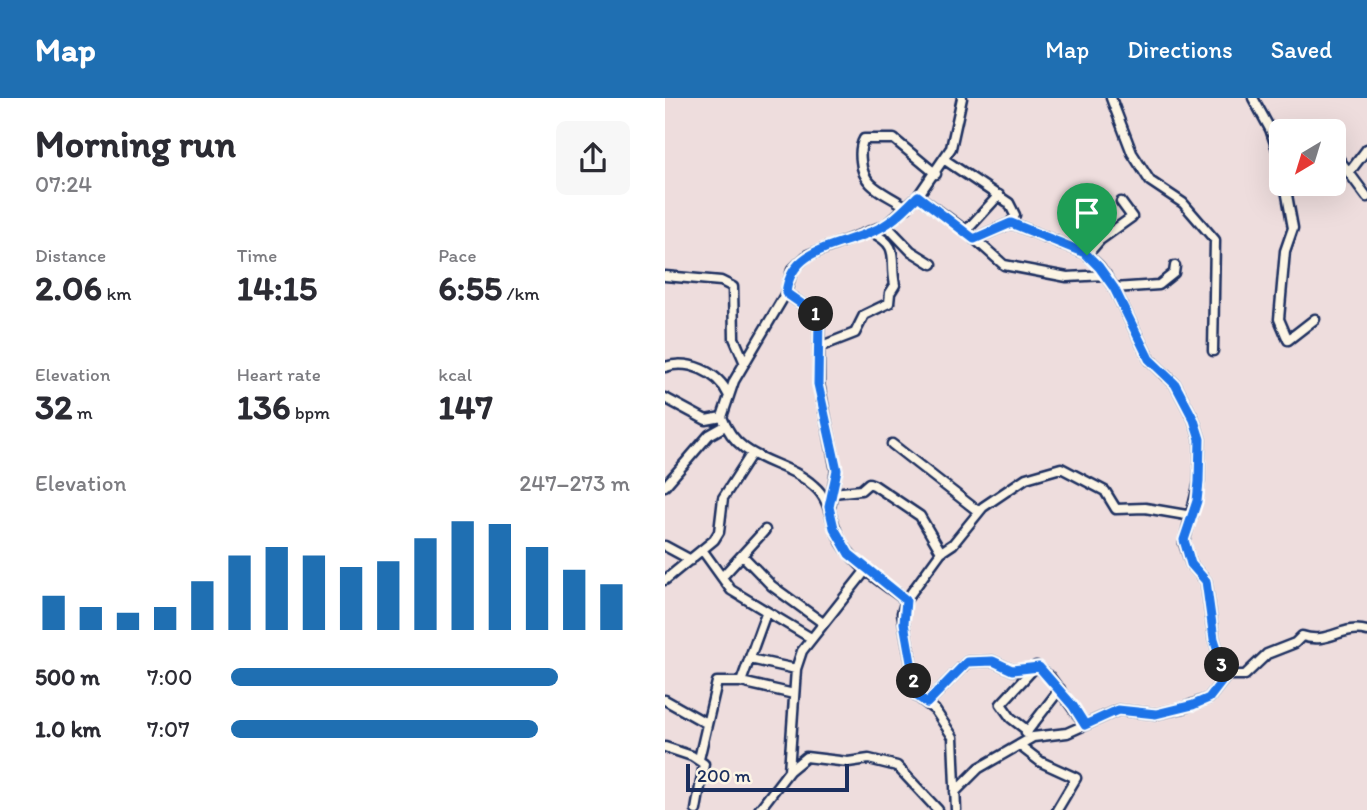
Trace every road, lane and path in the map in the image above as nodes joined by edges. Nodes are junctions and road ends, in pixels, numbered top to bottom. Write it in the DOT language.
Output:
graph roads {
  1 [pos="962,98"];
  2 [pos="1111,98"];
  3 [pos="1253,98"];
  4 [pos="1269,127"];
  5 [pos="1367,149"];
  6 [pos="945,160"];
  7 [pos="1346,165"];
  8 [pos="1351,170"];
  9 [pos="936,174"];
  10 [pos="999,195"];
  11 [pos="918,196"];
  12 [pos="1287,196"];
  13 [pos="1367,197"];
  14 [pos="1121,202"];
  15 [pos="907,208"];
  16 [pos="1011,223"];
  17 [pos="886,225"];
  18 [pos="966,231"];
  19 [pos="871,232"];
  20 [pos="974,239"];
  21 [pos="1087,255"];
  22 [pos="932,264"];
  23 [pos="1175,267"];
  24 [pos="1106,275"];
  25 [pos="665,276"];
  26 [pos="1114,288"];
  27 [pos="786,293"];
  28 [pos="1315,319"];
  29 [pos="819,347"];
  30 [pos="1213,351"];
  31 [pos="744,361"];
  32 [pos="665,367"];
  33 [pos="728,394"];
  34 [pos="665,398"];
  35 [pos="724,422"];
  36 [pos="892,444"];
  37 [pos="752,453"];
  38 [pos="665,486"];
  39 [pos="833,493"];
  40 [pos="829,507"];
  41 [pos="979,512"];
  42 [pos="1192,516"];
  43 [pos="765,530"];
  44 [pos="665,546"];
  45 [pos="702,551"];
  46 [pos="941,552"];
  47 [pos="742,555"];
  48 [pos="691,560"];
  49 [pos="866,570"];
  50 [pos="722,577"];
  51 [pos="665,580"];
  52 [pos="906,600"];
  53 [pos="766,613"];
  54 [pos="823,623"];
  55 [pos="1367,631"];
  56 [pos="811,638"];
  57 [pos="750,659"];
  58 [pos="796,669"];
  59 [pos="1030,670"];
  60 [pos="1226,676"];
  61 [pos="741,682"];
  62 [pos="1060,690"];
  63 [pos="794,694"];
  64 [pos="665,700"];
  65 [pos="927,703"];
  66 [pos="706,723"];
  67 [pos="1085,725"];
  68 [pos="1028,731"];
  69 [pos="1017,746"];
  70 [pos="665,747"];
  71 [pos="699,759"];
  72 [pos="789,771"];
  73 [pos="955,792"];
  74 [pos="696,810"];
  75 [pos="759,810"];
  76 [pos="938,810"];
  77 [pos="956,810"];
  78 [pos="1057,810"];
  1 -- 6 [label="street"];
  2 -- 30 [label="street"];
  3 -- 4 [label="street"];
  5 -- 8 [label="street"];
  6 -- 9 [label="street"];
  6 -- 10 [label="street"];
  7 -- 8 [label="street"];
  8 -- 13 [label="street"];
  9 -- 11 [label="street"];
  9 -- 15 [label="street"];
  10 -- 16 [label="street"];
  10 -- 18 [label="street"];
  11 -- 15 [label="street"];
  11 -- 18 [label="street"];
  12 -- 28 [label="street"];
  14 -- 21 [label="street"];
  15 -- 17 [label="street"];
  16 -- 20 [label="street"];
  16 -- 21 [label="street"];
  17 -- 19 [label="street"];
  17 -- 22 [label="street"];
  18 -- 20 [label="street"];
  19 -- 27 [label="street"];
  19 -- 29 [label="street"];
  20 -- 24 [label="street"];
  21 -- 24 [label="street"];
  23 -- 26 [label="street"];
  24 -- 26 [label="street"];
  25 -- 31 [label="street"];
  26 -- 42 [label="street"];
  27 -- 29 [label="street"];
  27 -- 31 [label="street"];
  29 -- 39 [label="street"];
  31 -- 33 [label="street"];
  32 -- 33 [label="street"];
  33 -- 35 [label="street"];
  34 -- 35 [label="street"];
  35 -- 37 [label="street"];
  35 -- 38 [label="street"];
  36 -- 41 [label="street"];
  37 -- 40 [label="street"];
  37 -- 45 [label="street"];
  39 -- 40 [label="street"];
  39 -- 46 [label="street"];
  40 -- 49 [label="street"];
  41 -- 42 [label="street"];
  41 -- 46 [label="street"];
  42 -- 60 [label="street"];
  43 -- 47 [label="street"];
  44 -- 48 [label="street"];
  45 -- 48 [label="street"];
  45 -- 50 [label="street"];
  46 -- 52 [label="street"];
  47 -- 50 [label="street"];
  47 -- 54 [label="street"];
  48 -- 51 [label="street"];
  49 -- 52 [label="street"];
  49 -- 54 [label="street"];
  50 -- 53 [label="street"];
  52 -- 65 [label="street"];
  53 -- 56 [label="street"];
  53 -- 57 [label="street"];
  54 -- 56 [label="street"];
  55 -- 60 [label="street"];
  56 -- 58 [label="street"];
  57 -- 58 [label="street"];
  57 -- 61 [label="street"];
  58 -- 63 [label="street"];
  59 -- 62 [label="street"];
  59 -- 65 [label="street"];
  59 -- 68 [label="street"];
  60 -- 67 [label="street"];
  61 -- 63 [label="street"];
  61 -- 66 [label="street"];
  62 -- 67 [label="street"];
  62 -- 68 [label="street"];
  63 -- 72 [label="street"];
  64 -- 66 [label="street"];
  65 -- 73 [label="street"];
  66 -- 71 [label="street"];
  67 -- 69 [label="street"];
  68 -- 69 [label="street"];
  69 -- 73 [label="street"];
  69 -- 78 [label="street"];
  70 -- 71 [label="street"];
  71 -- 74 [label="street"];
  72 -- 75 [label="street"];
  72 -- 76 [label="street"];
  73 -- 77 [label="street"];
}
